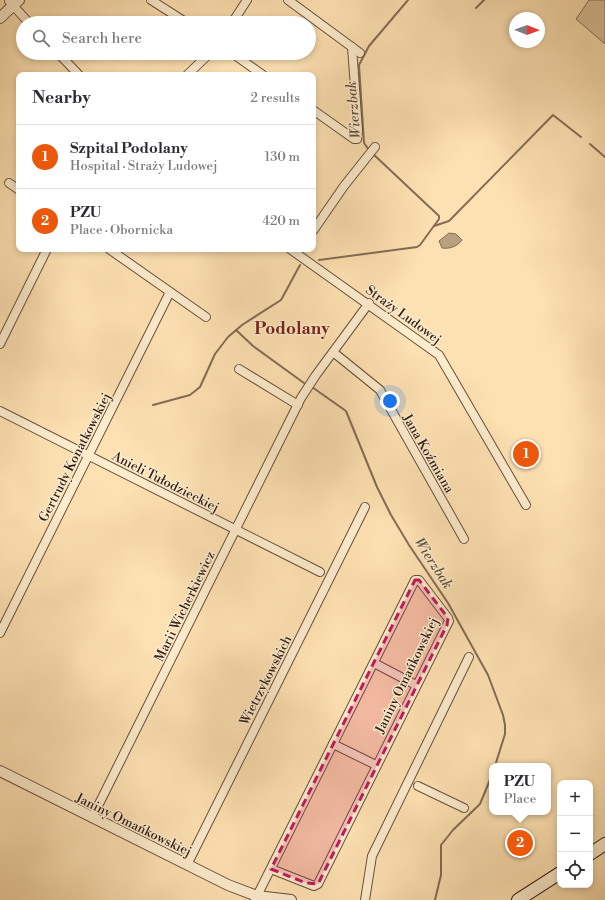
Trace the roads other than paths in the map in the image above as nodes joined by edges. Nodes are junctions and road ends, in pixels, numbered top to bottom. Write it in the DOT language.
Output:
graph roads {
  1 [pos="151,0"];
  2 [pos="247,0"];
  3 [pos="288,0"];
  4 [pos="12,2"];
  5 [pos="0,10"];
  6 [pos="23,16"];
  7 [pos="176,16"];
  8 [pos="237,16"];
  9 [pos="310,16"];
  10 [pos="0,18"];
  11 [pos="316,21"];
  12 [pos="352,47"];
  13 [pos="360,54"];
  14 [pos="65,60"];
  15 [pos="203,60"];
  16 [pos="242,60"];
  17 [pos="76,72"];
  18 [pos="190,72"];
  19 [pos="259,72"];
  20 [pos="316,112"];
  21 [pos="373,150"];
  22 [pos="9,183"];
  23 [pos="16,188"];
  24 [pos="316,227"];
  25 [pos="45,252"];
  26 [pos="113,252"];
  27 [pos="300,252"];
  28 [pos="170,292"];
  29 [pos="369,303"];
  30 [pos="206,317"];
  31 [pos="3,331"];
  32 [pos="0,344"];
  33 [pos="333,352"];
  34 [pos="239,369"];
  35 [pos="298,405"];
  36 [pos="0,411"];
  37 [pos="89,456"];
  38 [pos="526,505"];
  39 [pos="365,507"];
  40 [pos="236,529"];
  41 [pos="464,539"];
  42 [pos="320,572"];
  43 [pos="0,633"];
  44 [pos="469,657"];
  45 [pos="374,663"];
  46 [pos="416,685"];
  47 [pos="333,744"];
  48 [pos="376,765"];
  49 [pos="0,771"];
  50 [pos="418,786"];
  51 [pos="464,808"];
  52 [pos="92,818"];
  53 [pos="605,844"];
  54 [pos="593,852"];
  55 [pos="187,865"];
  56 [pos="271,869"];
  57 [pos="557,875"];
  58 [pos="256,898"];
  59 [pos="292,900"];
  60 [pos="365,900"];
  61 [pos="518,900"];
  1 -- 7 [label="street"];
  2 -- 8 [label="street"];
  3 -- 9 [label="street"];
  4 -- 5 [label="street"];
  4 -- 6 [label="street"];
  4 -- 10 [label="street"];
  11 -- 12 [label="street"];
  12 -- 13 [label="street"];
  12 -- 20 [label="street"];
  14 -- 17 [label="street"];
  15 -- 18 [label="street"];
  16 -- 19 [label="street"];
  21 -- 24 [label="street"];
  22 -- 23 [label="street"];
  25 -- 31 [label="street"];
  26 -- 28 [label="street"];
  27 -- 29 [label="street, Straży Ludowej"];
  28 -- 30 [label="street"];
  28 -- 37 [label="street, Gertrudy Konatkowskiej"];
  29 -- 33 [label="street, Marii Wicherkiewicz"];
  29 -- 38 [label="street, Straży Ludowej"];
  31 -- 32 [label="street"];
  33 -- 35 [label="street, Marii Wicherkiewicz"];
  33 -- 41 [label="street, Jana Koźmiana"];
  34 -- 35 [label="street"];
  35 -- 40 [label="street, Marii Wicherkiewicz"];
  36 -- 37 [label="street, Anieli Tułodzieckiej"];
  37 -- 40 [label="street, Anieli Tułodzieckiej"];
  37 -- 43 [label="street, Gertrudy Konatkowskiej"];
  39 -- 55 [label="street, Wietrzykowskich"];
  40 -- 42 [label="street, Anieli Tułodzieckiej"];
  40 -- 52 [label="street, Marii Wicherkiewicz"];
  44 -- 60 [label="street"];
  45 -- 46 [label="street"];
  45 -- 46 [label="street, Janiny Omańkowskiej"];
  45 -- 47 [label="street, Janiny Omańkowskiej"];
  46 -- 48 [label="street, Janiny Omańkowskiej"];
  47 -- 48 [label="street"];
  47 -- 56 [label="street, Janiny Omańkowskiej"];
  48 -- 56 [label="street, Janiny Omańkowskiej"];
  49 -- 52 [label="street, Janiny Omańkowskiej"];
  50 -- 51 [label="street"];
  52 -- 55 [label="street, Janiny Omańkowskiej"];
  53 -- 54 [label="main road"];
  55 -- 58 [label="street, Janiny Omańkowskiej"];
  56 -- 58 [label="street, Janiny Omańkowskiej"];
  57 -- 61 [label="main road"];
  58 -- 59 [label="street, Janiny Omańkowskiej"];
}
